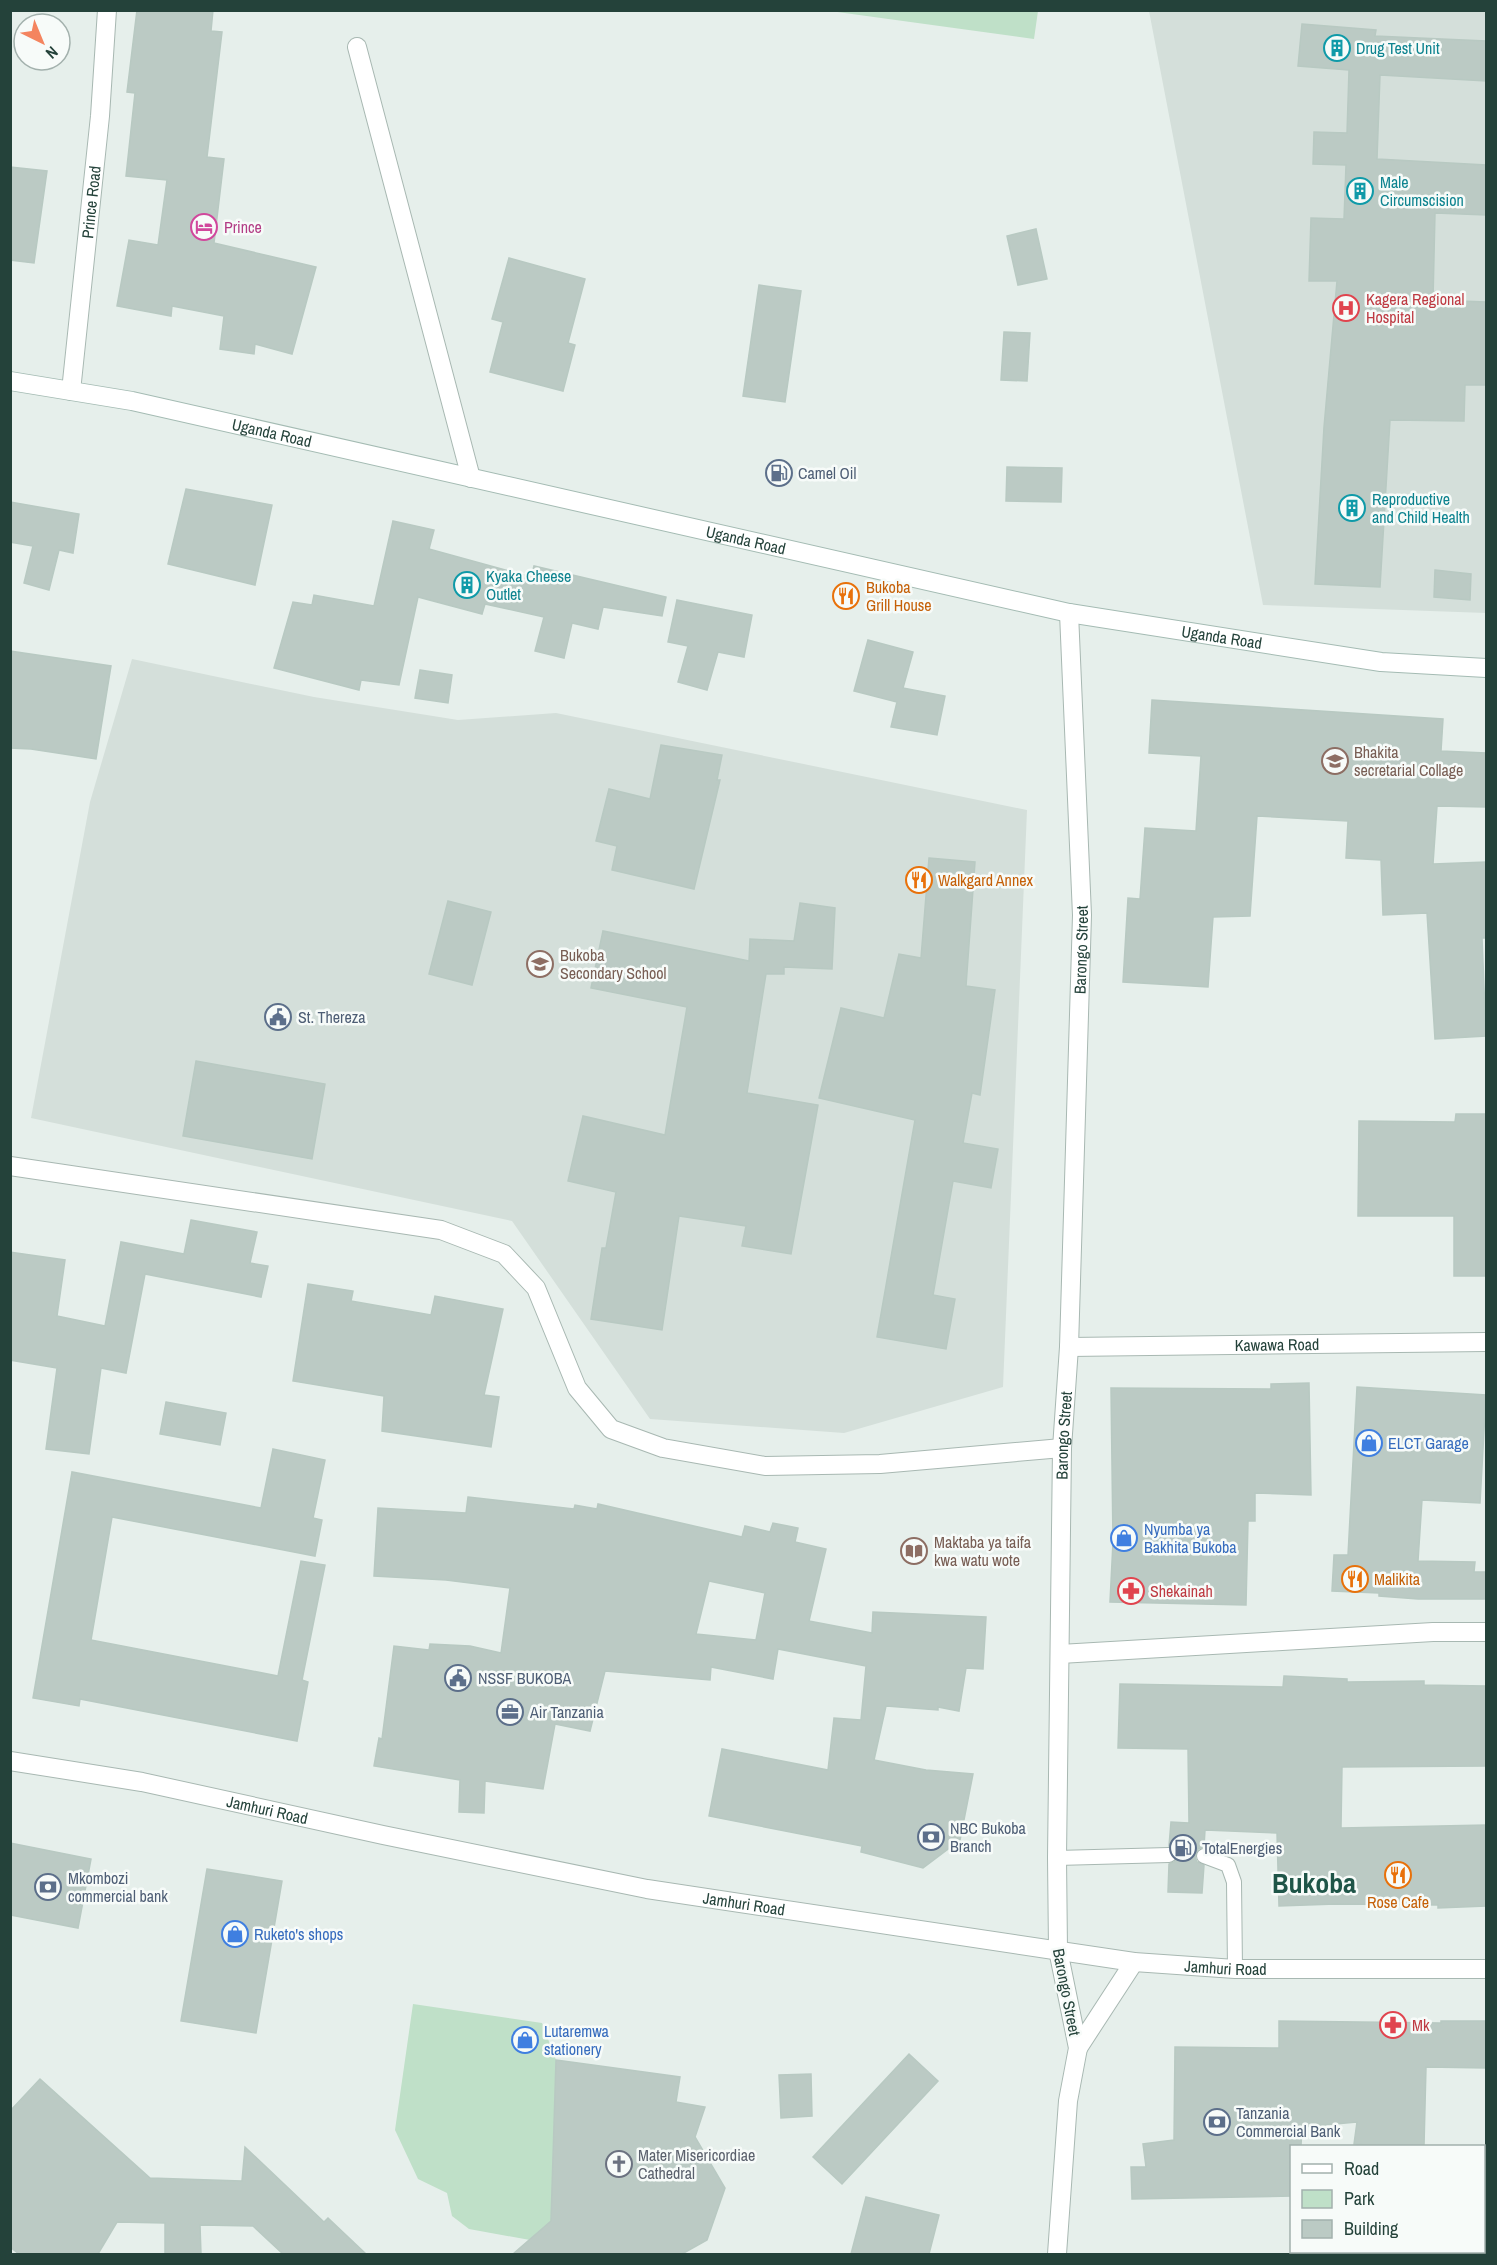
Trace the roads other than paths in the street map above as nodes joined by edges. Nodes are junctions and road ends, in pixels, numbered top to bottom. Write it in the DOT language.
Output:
graph roads {
  1 [pos="106,10"];
  2 [pos="357,47"];
  3 [pos="10,381"];
  4 [pos="70,391"];
  5 [pos="471,478"];
  6 [pos="1069,613"];
  7 [pos="1486,668"];
  8 [pos="10,1166"];
  9 [pos="1486,1342"];
  10 [pos="1069,1347"];
  11 [pos="1062,1448"];
  12 [pos="1486,1632"];
  13 [pos="1060,1654"];
  14 [pos="10,1761"];
  15 [pos="1169,1855"];
  16 [pos="1204,1856"];
  17 [pos="1057,1858"];
  18 [pos="1058,1950"];
  19 [pos="1134,1962"];
  20 [pos="1235,1969"];
  21 [pos="1486,1969"];
  22 [pos="1078,2048"];
  23 [pos="1057,2254"];
  1 -- 4 [label="street, Prince Road"];
  2 -- 5 [label="street"];
  3 -- 4 [label="street, Uganda Road"];
  4 -- 5 [label="street, Uganda Road"];
  5 -- 6 [label="street, Uganda Road"];
  6 -- 7 [label="street, Uganda Road"];
  6 -- 10 [label="street, Barongo Street"];
  8 -- 11 [label="street"];
  9 -- 10 [label="street, Kawawa Road"];
  10 -- 11 [label="street, Barongo Street"];
  11 -- 13 [label="street, Barongo Street"];
  12 -- 13 [label="street"];
  13 -- 17 [label="street, Barongo Street"];
  14 -- 18 [label="street, Jamhuri Road"];
  15 -- 17 [label="lane"];
  16 -- 20 [label="lane"];
  17 -- 18 [label="street, Barongo Street"];
  18 -- 19 [label="street, Jamhuri Road"];
  18 -- 22 [label="street, Barongo Street"];
  19 -- 20 [label="street, Jamhuri Road"];
  19 -- 22 [label="street"];
  20 -- 21 [label="street, Jamhuri Road"];
  22 -- 23 [label="street, Barongo Street"];
}
